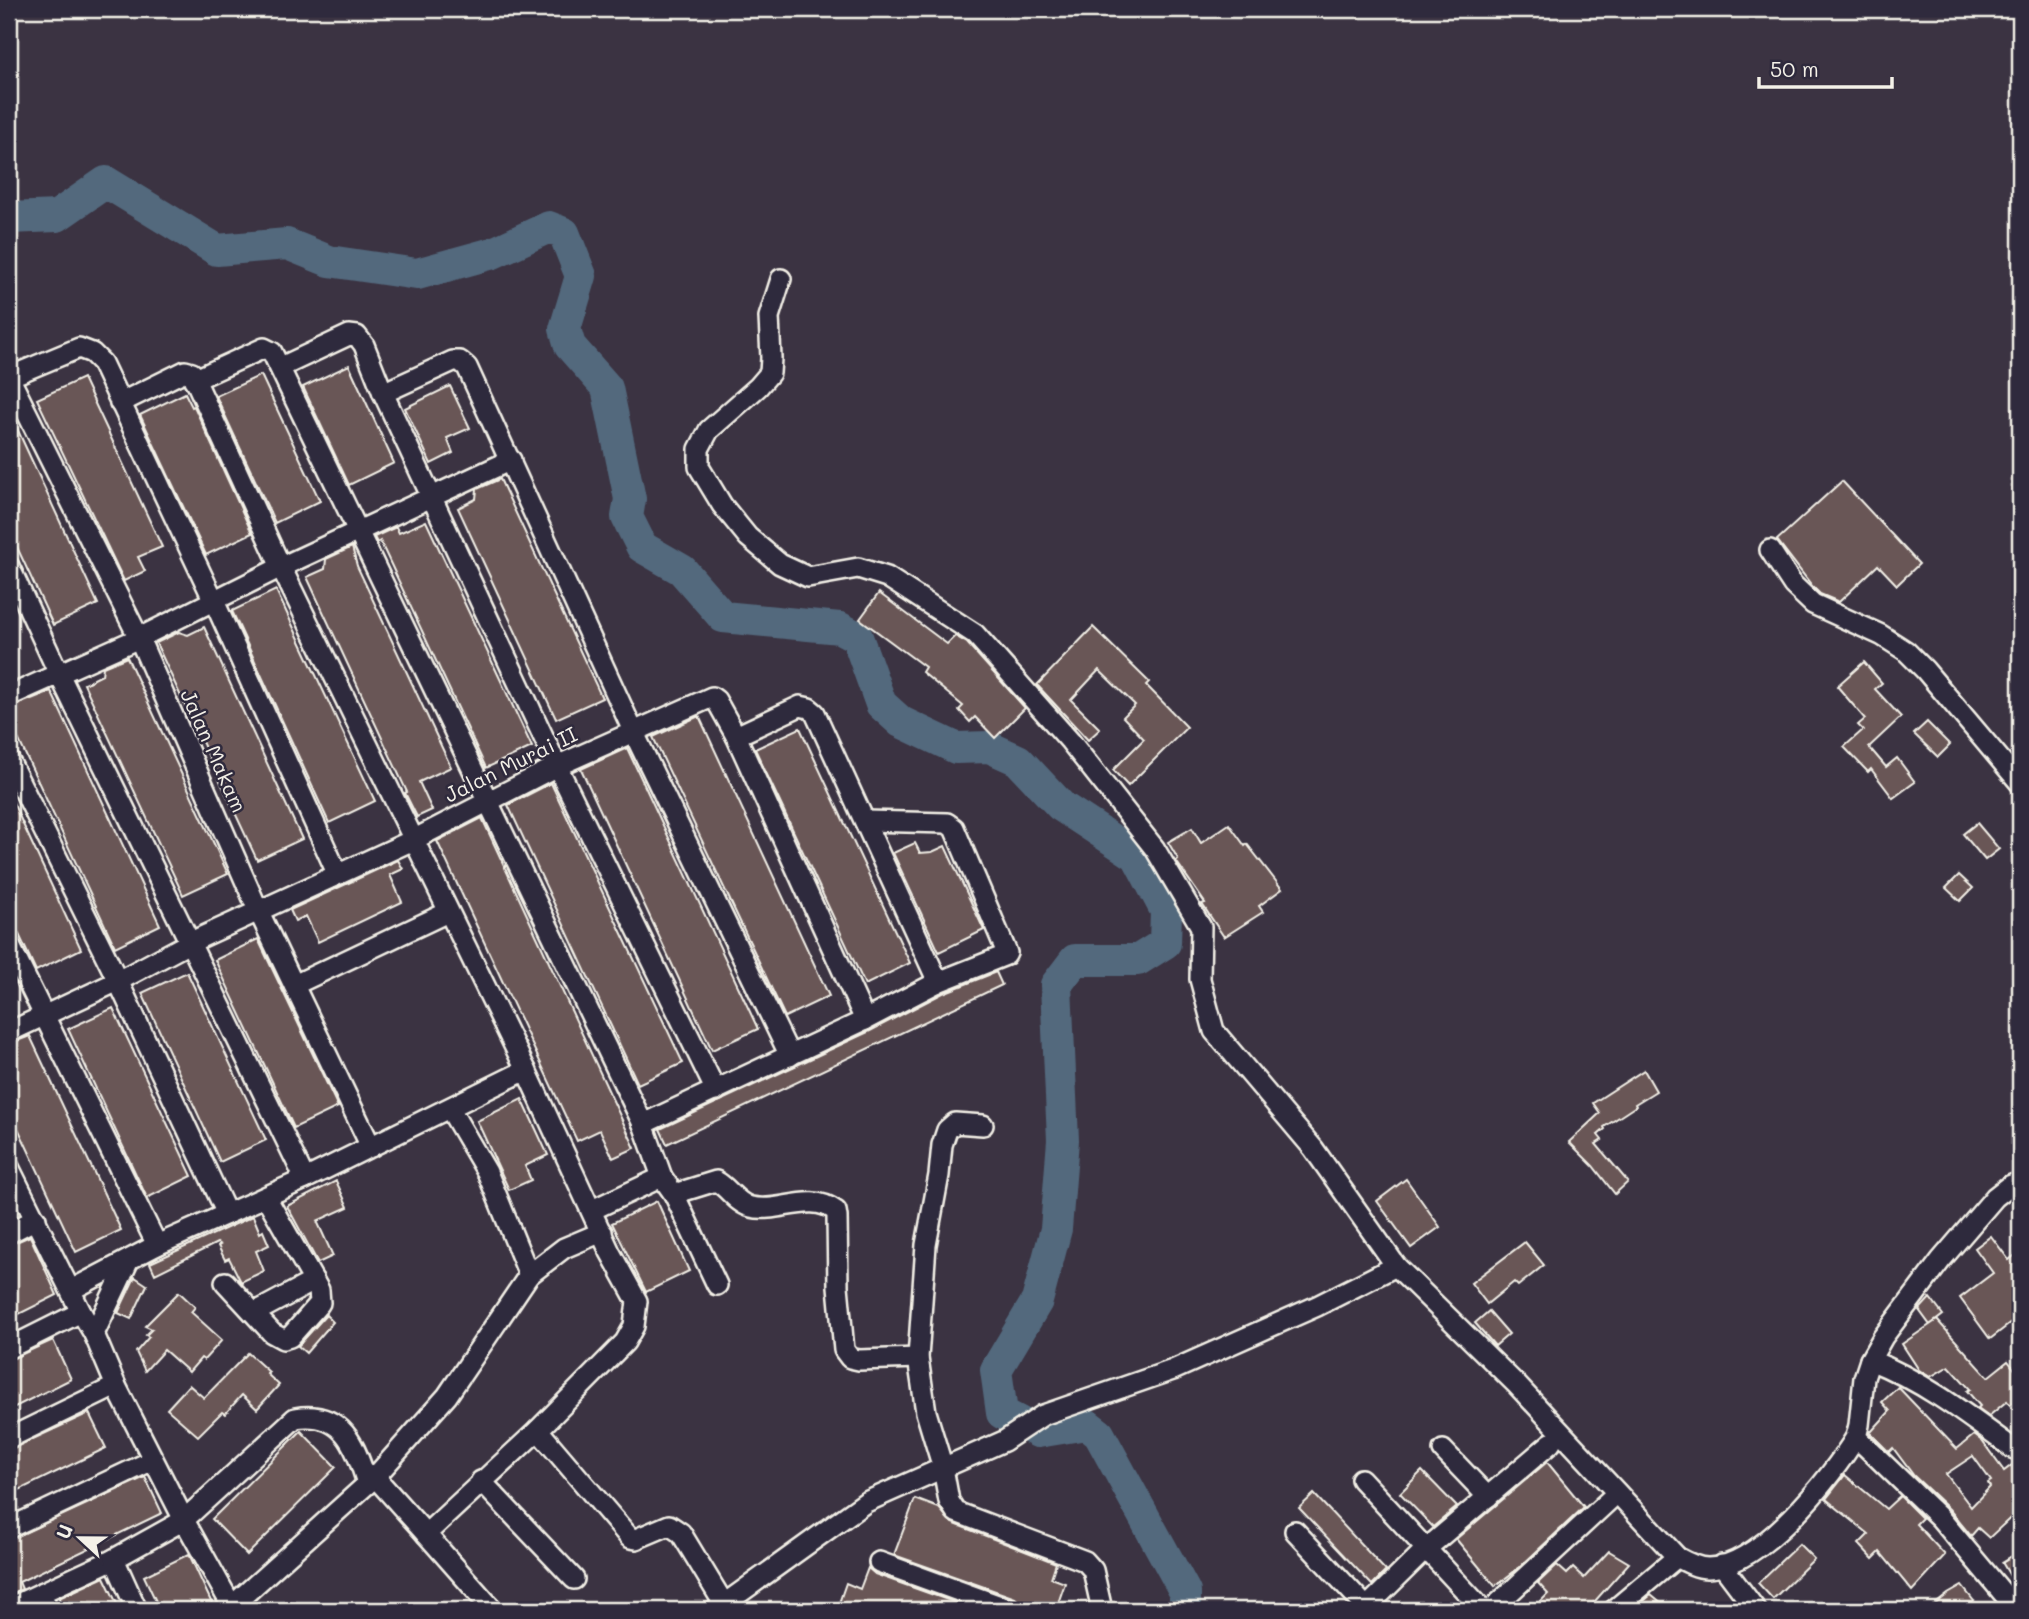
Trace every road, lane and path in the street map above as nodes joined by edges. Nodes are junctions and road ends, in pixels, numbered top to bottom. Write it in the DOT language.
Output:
graph roads {
  1 [pos="781,279"];
  2 [pos="281,367"];
  3 [pos="9,377"];
  4 [pos="194,380"];
  5 [pos="383,393"];
  6 [pos="120,403"];
  7 [pos="511,460"];
  8 [pos="431,498"];
  9 [pos="357,532"];
  10 [pos="1770,550"];
  11 [pos="9,566"];
  12 [pos="281,567"];
  13 [pos="214,601"];
  14 [pos="139,638"];
  15 [pos="59,674"];
  16 [pos="9,696"];
  17 [pos="634,733"];
  18 [pos="736,736"];
  19 [pos="9,760"];
  20 [pos="557,766"];
  21 [pos="2020,783"];
  22 [pos="486,801"];
  23 [pos="865,821"];
  24 [pos="413,840"];
  25 [pos="337,873"];
  26 [pos="258,910"];
  27 [pos="448,912"];
  28 [pos="191,942"];
  29 [pos="9,944"];
  30 [pos="118,981"];
  31 [pos="938,982"];
  32 [pos="294,985"];
  33 [pos="44,1015"];
  34 [pos="865,1020"];
  35 [pos="9,1032"];
  36 [pos="790,1056"];
  37 [pos="526,1070"];
  38 [pos="716,1091"];
  39 [pos="450,1109"];
  40 [pos="643,1125"];
  41 [pos="983,1125"];
  42 [pos="371,1147"];
  43 [pos="9,1167"];
  44 [pos="662,1177"];
  45 [pos="305,1179"];
  46 [pos="2020,1182"];
  47 [pos="674,1194"];
  48 [pos="266,1197"];
  49 [pos="592,1210"];
  50 [pos="227,1214"];
  51 [pos="36,1219"];
  52 [pos="601,1232"];
  53 [pos="9,1233"];
  54 [pos="157,1245"];
  55 [pos="129,1260"];
  56 [pos="1396,1266"];
  57 [pos="529,1275"];
  58 [pos="225,1282"];
  59 [pos="314,1282"];
  60 [pos="718,1285"];
  61 [pos="71,1290"];
  62 [pos="81,1312"];
  63 [pos="254,1313"];
  64 [pos="94,1334"];
  65 [pos="9,1348"];
  66 [pos="918,1358"];
  67 [pos="1870,1360"];
  68 [pos="116,1386"];
  69 [pos="538,1430"];
  70 [pos="1856,1437"];
  71 [pos="9,1438"];
  72 [pos="1551,1443"];
  73 [pos="1443,1450"];
  74 [pos="2020,1451"];
  75 [pos="153,1460"];
  76 [pos="943,1468"];
  77 [pos="1361,1479"];
  78 [pos="371,1480"];
  79 [pos="481,1481"];
  80 [pos="1617,1493"];
  81 [pos="1488,1497"];
  82 [pos="184,1520"];
  83 [pos="9,1528"];
  84 [pos="1296,1531"];
  85 [pos="426,1534"];
  86 [pos="1426,1549"];
  87 [pos="1677,1557"];
  88 [pos="114,1559"];
  89 [pos="878,1562"];
  90 [pos="1722,1565"];
  91 [pos="573,1579"];
  92 [pos="45,1602"];
  93 [pos="720,1607"];
  94 [pos="9,1608"];
  95 [pos="234,1608"];
  96 [pos="1366,1609"];
  97 [pos="137,1610"];
  98 [pos="493,1610"];
  99 [pos="1011,1610"];
  100 [pos="1102,1610"];
  101 [pos="1483,1610"];
  102 [pos="1491,1610"];
  103 [pos="1614,1610"];
  104 [pos="1756,1610"];
  105 [pos="2017,1610"];
  1 -- 56 [label="street"];
  2 -- 4 [label="street"];
  2 -- 5 [label="street"];
  2 -- 9 [label="street"];
  3 -- 6 [label="street"];
  3 -- 14 [label="street, Jalan Makam"];
  4 -- 6 [label="street"];
  4 -- 12 [label="street"];
  5 -- 7 [label="street"];
  5 -- 8 [label="street"];
  6 -- 13 [label="street"];
  7 -- 8 [label="street"];
  7 -- 17 [label="street"];
  8 -- 9 [label="street"];
  8 -- 20 [label="street"];
  9 -- 12 [label="street"];
  9 -- 22 [label="street"];
  10 -- 21 [label="street"];
  11 -- 15 [label="street"];
  12 -- 13 [label="street"];
  12 -- 24 [label="street"];
  13 -- 14 [label="street"];
  13 -- 25 [label="street"];
  14 -- 15 [label="street"];
  14 -- 26 [label="street, Jalan Makam"];
  15 -- 16 [label="street"];
  15 -- 28 [label="street"];
  17 -- 18 [label="street, Jalan Murai II"];
  17 -- 20 [label="street, Jalan Murai II"];
  17 -- 36 [label="street"];
  18 -- 23 [label="street"];
  18 -- 34 [label="street, Jalan Murai II"];
  19 -- 30 [label="street"];
  20 -- 22 [label="street, Jalan Murai II"];
  20 -- 38 [label="street"];
  22 -- 24 [label="street, Jalan Murai II"];
  22 -- 40 [label="street"];
  23 -- 31 [label="street"];
  23 -- 31 [label="street"];
  24 -- 25 [label="street, Jalan Murai II"];
  24 -- 27 [label="street"];
  25 -- 26 [label="street, Jalan Murai II"];
  26 -- 28 [label="street, Jalan Murai II"];
  26 -- 32 [label="street, Jalan Makam"];
  27 -- 32 [label="street"];
  27 -- 37 [label="street"];
  28 -- 30 [label="street, Jalan Murai II"];
  28 -- 45 [label="street"];
  29 -- 33 [label="street"];
  30 -- 33 [label="street, Jalan Murai II"];
  30 -- 50 [label="street"];
  31 -- 34 [label="street"];
  32 -- 42 [label="street, Jalan Makam"];
  33 -- 35 [label="street, Jalan Murai II"];
  33 -- 54 [label="street"];
  34 -- 36 [label="street"];
  36 -- 38 [label="street"];
  37 -- 39 [label="street"];
  37 -- 49 [label="street"];
  38 -- 40 [label="street"];
  39 -- 42 [label="street"];
  39 -- 57 [label="street"];
  40 -- 44 [label="street"];
  41 -- 66 [label="street"];
  42 -- 45 [label="street"];
  43 -- 51 [label="street"];
  44 -- 47 [label="street"];
  44 -- 49 [label="street"];
  45 -- 48 [label="street"];
  46 -- 67 [label="street"];
  47 -- 60 [label="street"];
  47 -- 66 [label="street"];
  48 -- 50 [label="street"];
  48 -- 59 [label="street"];
  49 -- 52 [label="street"];
  50 -- 54 [label="street"];
  51 -- 53 [label="street"];
  51 -- 61 [label="street"];
  52 -- 57 [label="street"];
  52 -- 69 [label="street"];
  54 -- 55 [label="street"];
  55 -- 61 [label="street"];
  55 -- 64 [label="street"];
  56 -- 76 [label="street"];
  56 -- 80 [label="street"];
  57 -- 78 [label="street"];
  58 -- 63 [label="street"];
  59 -- 63 [label="street"];
  59 -- 63 [label="street"];
  61 -- 62 [label="street"];
  62 -- 64 [label="street"];
  62 -- 65 [label="street"];
  64 -- 68 [label="street"];
  66 -- 76 [label="street"];
  67 -- 70 [label="street"];
  67 -- 74 [label="street"];
  68 -- 71 [label="street"];
  68 -- 75 [label="street"];
  69 -- 79 [label="street"];
  69 -- 93 [label="street"];
  70 -- 90 [label="street"];
  70 -- 105 [label="street"];
  72 -- 81 [label="street"];
  73 -- 81 [label="street"];
  75 -- 82 [label="street"];
  75 -- 83 [label="street"];
  76 -- 93 [label="street"];
  76 -- 100 [label="street"];
  77 -- 86 [label="street"];
  78 -- 82 [label="street"];
  78 -- 85 [label="street"];
  78 -- 95 [label="street"];
  79 -- 85 [label="street"];
  79 -- 91 [label="street"];
  80 -- 87 [label="street"];
  80 -- 102 [label="street"];
  81 -- 86 [label="street"];
  82 -- 88 [label="street"];
  82 -- 95 [label="street"];
  84 -- 96 [label="street"];
  85 -- 98 [label="street"];
  86 -- 96 [label="street"];
  86 -- 101 [label="street"];
  87 -- 90 [label="street"];
  87 -- 103 [label="street"];
  88 -- 92 [label="street"];
  88 -- 97 [label="street"];
  89 -- 99 [label="street"];
  90 -- 104 [label="street"];
  92 -- 94 [label="street"];
}
